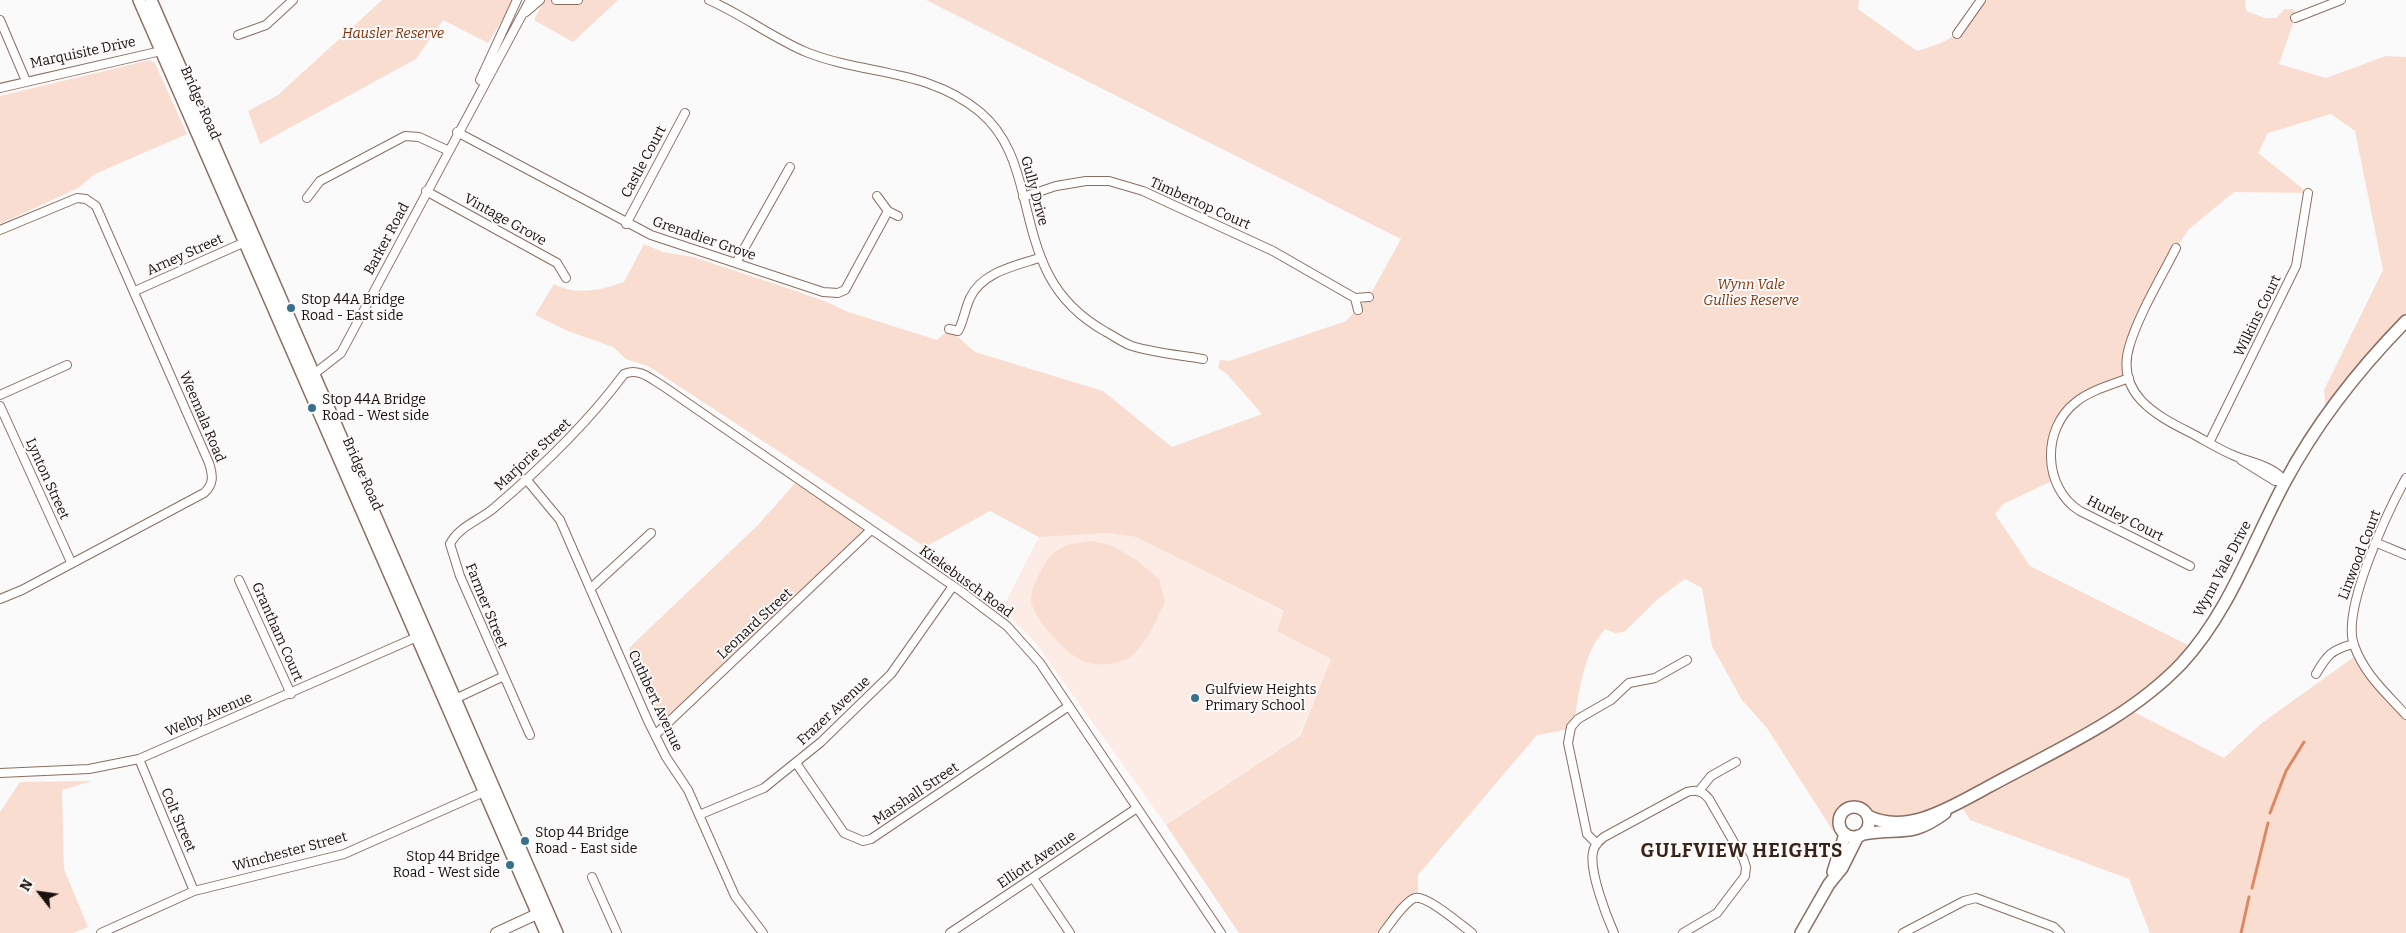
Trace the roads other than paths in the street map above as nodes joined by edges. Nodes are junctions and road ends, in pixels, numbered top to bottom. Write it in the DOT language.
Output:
graph roads {
  1 [pos="139,0"];
  2 [pos="151,0"];
  3 [pos="293,0"];
  4 [pos="530,0"];
  5 [pos="540,0"];
  6 [pos="556,0"];
  7 [pos="578,0"];
  8 [pos="709,0"];
  9 [pos="1981,0"];
  10 [pos="2341,0"];
  11 [pos="516,1"];
  12 [pos="2295,18"];
  13 [pos="519,19"];
  14 [pos="0,20"];
  15 [pos="1957,34"];
  16 [pos="238,35"];
  17 [pos="167,49"];
  18 [pos="26,81"];
  19 [pos="0,88"];
  20 [pos="685,113"];
  21 [pos="457,132"];
  22 [pos="448,150"];
  23 [pos="790,167"];
  24 [pos="426,191"];
  25 [pos="2308,193"];
  26 [pos="877,196"];
  27 [pos="1023,197"];
  28 [pos="307,198"];
  29 [pos="888,211"];
  30 [pos="898,216"];
  31 [pos="626,224"];
  32 [pos="0,230"];
  33 [pos="250,240"];
  34 [pos="2176,248"];
  35 [pos="1039,258"];
  36 [pos="736,263"];
  37 [pos="566,278"];
  38 [pos="135,291"];
  39 [pos="1369,297"];
  40 [pos="1355,298"];
  41 [pos="1358,310"];
  42 [pos="2406,321"];
  43 [pos="949,329"];
  44 [pos="1203,359"];
  45 [pos="67,365"];
  46 [pos="624,374"];
  47 [pos="310,377"];
  48 [pos="2129,378"];
  49 [pos="0,395"];
  50 [pos="0,406"];
  51 [pos="2210,443"];
  52 [pos="2406,478"];
  53 [pos="526,479"];
  54 [pos="2285,481"];
  55 [pos="871,530"];
  56 [pos="651,533"];
  57 [pos="2377,543"];
  58 [pos="450,544"];
  59 [pos="2406,555"];
  60 [pos="71,562"];
  61 [pos="2190,566"];
  62 [pos="240,580"];
  63 [pos="953,586"];
  64 [pos="590,589"];
  65 [pos="0,599"];
  66 [pos="422,635"];
  67 [pos="2353,644"];
  68 [pos="1687,660"];
  69 [pos="2316,674"];
  70 [pos="502,677"];
  71 [pos="291,694"];
  72 [pos="455,699"];
  73 [pos="1069,706"];
  74 [pos="2406,715"];
  75 [pos="530,735"];
  76 [pos="655,735"];
  77 [pos="139,759"];
  78 [pos="1736,762"];
  79 [pos="796,763"];
  80 [pos="0,773"];
  81 [pos="489,790"];
  82 [pos="1699,791"];
  83 [pos="1959,803"];
  84 [pos="1138,808"];
  85 [pos="700,816"];
  86 [pos="1868,816"];
  87 [pos="1845,834"];
  88 [pos="1860,835"];
  89 [pos="1597,844"];
  90 [pos="592,877"];
  91 [pos="1033,878"];
  92 [pos="1829,884"];
  93 [pos="194,891"];
  94 [pos="542,912"];
  95 [pos="116,930"];
  96 [pos="758,932"];
  97 [pos="101,933"];
  98 [pos="496,933"];
  99 [pos="546,933"];
  100 [pos="557,933"];
  101 [pos="617,933"];
  102 [pos="950,933"];
  103 [pos="1070,933"];
  104 [pos="1222,933"];
  105 [pos="1383,933"];
  106 [pos="1472,933"];
  107 [pos="1614,933"];
  108 [pos="1683,933"];
  109 [pos="1801,933"];
  110 [pos="1903,933"];
  111 [pos="2060,933"];
  1 -- 17 [label="main road, Bridge Road"];
  2 -- 17 [label="main road, Bridge Road"];
  3 -- 16 [label="street"];
  4 -- 13 [label="street, Barker Road"];
  5 -- 13 [label="street"];
  6 -- 7 [label="street"];
  8 -- 27 [label="street, Gully Drive"];
  9 -- 15 [label="street"];
  10 -- 12 [label="street"];
  11 -- 21 [label="street, Barker Road"];
  13 -- 21 [label="street, Barker Road"];
  14 -- 18 [label="street"];
  17 -- 18 [label="street, Marquisite Drive"];
  17 -- 33 [label="main road, Bridge Road"];
  18 -- 19 [label="street, Marquisite Drive"];
  20 -- 31 [label="street, Castle Court"];
  21 -- 22 [label="street, Barker Road"];
  21 -- 31 [label="street, Grenadier Grove"];
  22 -- 24 [label="street, Barker Road"];
  22 -- 28 [label="street"];
  23 -- 36 [label="street"];
  24 -- 37 [label="street, Vintage Grove"];
  24 -- 47 [label="street, Barker Road"];
  25 -- 51 [label="street, Wilkins Court"];
  26 -- 29 [label="street"];
  27 -- 35 [label="street, Gully Drive"];
  27 -- 40 [label="street, Timbertop Court"];
  29 -- 30 [label="street"];
  29 -- 36 [label="street, Grenadier Grove"];
  31 -- 36 [label="street, Grenadier Grove"];
  32 -- 38 [label="street, Weemala Road"];
  33 -- 38 [label="street, Arney Street"];
  33 -- 47 [label="main road, Bridge Road"];
  34 -- 48 [label="street"];
  35 -- 43 [label="street"];
  35 -- 44 [label="street, Gully Drive"];
  38 -- 60 [label="street, Weemala Road"];
  39 -- 40 [label="street"];
  40 -- 41 [label="street"];
  42 -- 54 [label="main road, Wynn Vale Drive"];
  45 -- 49 [label="street"];
  46 -- 53 [label="street, Marjorie Street"];
  46 -- 55 [label="street, Kiekebusch Road"];
  47 -- 66 [label="main road, Bridge Road"];
  48 -- 51 [label="street"];
  48 -- 61 [label="street, Hurley Court"];
  50 -- 60 [label="street, Lynton Street"];
  51 -- 54 [label="street"];
  52 -- 57 [label="street, Linwood Court"];
  53 -- 58 [label="street, Marjorie Street"];
  53 -- 64 [label="street, Cuthbert Avenue"];
  54 -- 83 [label="main road, Wynn Vale Drive"];
  55 -- 63 [label="street, Kiekebusch Road"];
  55 -- 76 [label="street, Leonard Street"];
  56 -- 64 [label="street"];
  57 -- 59 [label="street"];
  57 -- 67 [label="street, Linwood Court"];
  58 -- 70 [label="street, Farmer Street"];
  60 -- 65 [label="street, Weemala Road"];
  62 -- 71 [label="street, Grantham Court"];
  63 -- 73 [label="street, Kiekebusch Road"];
  63 -- 79 [label="street, Frazer Avenue"];
  64 -- 76 [label="street, Cuthbert Avenue"];
  66 -- 71 [label="street, Welby Avenue"];
  66 -- 72 [label="main road, Bridge Road"];
  66 -- 81 [label="main road, Bridge Road"];
  67 -- 69 [label="street"];
  67 -- 74 [label="street, Linwood Court"];
  68 -- 89 [label="street"];
  70 -- 72 [label="street"];
  70 -- 75 [label="street, Farmer Street"];
  71 -- 77 [label="street, Welby Avenue"];
  72 -- 81 [label="main road, Bridge Road"];
  73 -- 79 [label="street, Marshall Street"];
  73 -- 84 [label="street, Kiekebusch Road"];
  76 -- 85 [label="street, Cuthbert Avenue"];
  77 -- 80 [label="street, Welby Avenue"];
  77 -- 93 [label="street, Colt Street"];
  78 -- 82 [label="street"];
  79 -- 85 [label="street, Frazer Avenue"];
  81 -- 93 [label="street, Winchester Street"];
  81 -- 94 [label="main road, Bridge Road"];
  82 -- 89 [label="street"];
  82 -- 108 [label="street"];
  83 -- 86 [label="main road, Wynn Vale Drive"];
  83 -- 88 [label="main road, Wynn Vale Drive"];
  84 -- 91 [label="street, Elliott Avenue"];
  84 -- 104 [label="street, Kiekebusch Road"];
  85 -- 96 [label="street, Cuthbert Avenue"];
  86 -- 87 [label="main road"];
  86 -- 88 [label="main road"];
  87 -- 88 [label="main road"];
  87 -- 92 [label="main road"];
  88 -- 92 [label="main road"];
  89 -- 107 [label="street"];
  90 -- 101 [label="street"];
  91 -- 102 [label="street, Elliott Avenue"];
  91 -- 103 [label="street"];
  92 -- 109 [label="main road"];
  93 -- 95 [label="street, Winchester Street"];
  94 -- 98 [label="street"];
  94 -- 99 [label="main road, Bridge Road"];
  94 -- 100 [label="main road, Bridge Road"];
  95 -- 97 [label="street, Winchester Street"];
  105 -- 106 [label="street"];
  110 -- 111 [label="street"];
}
